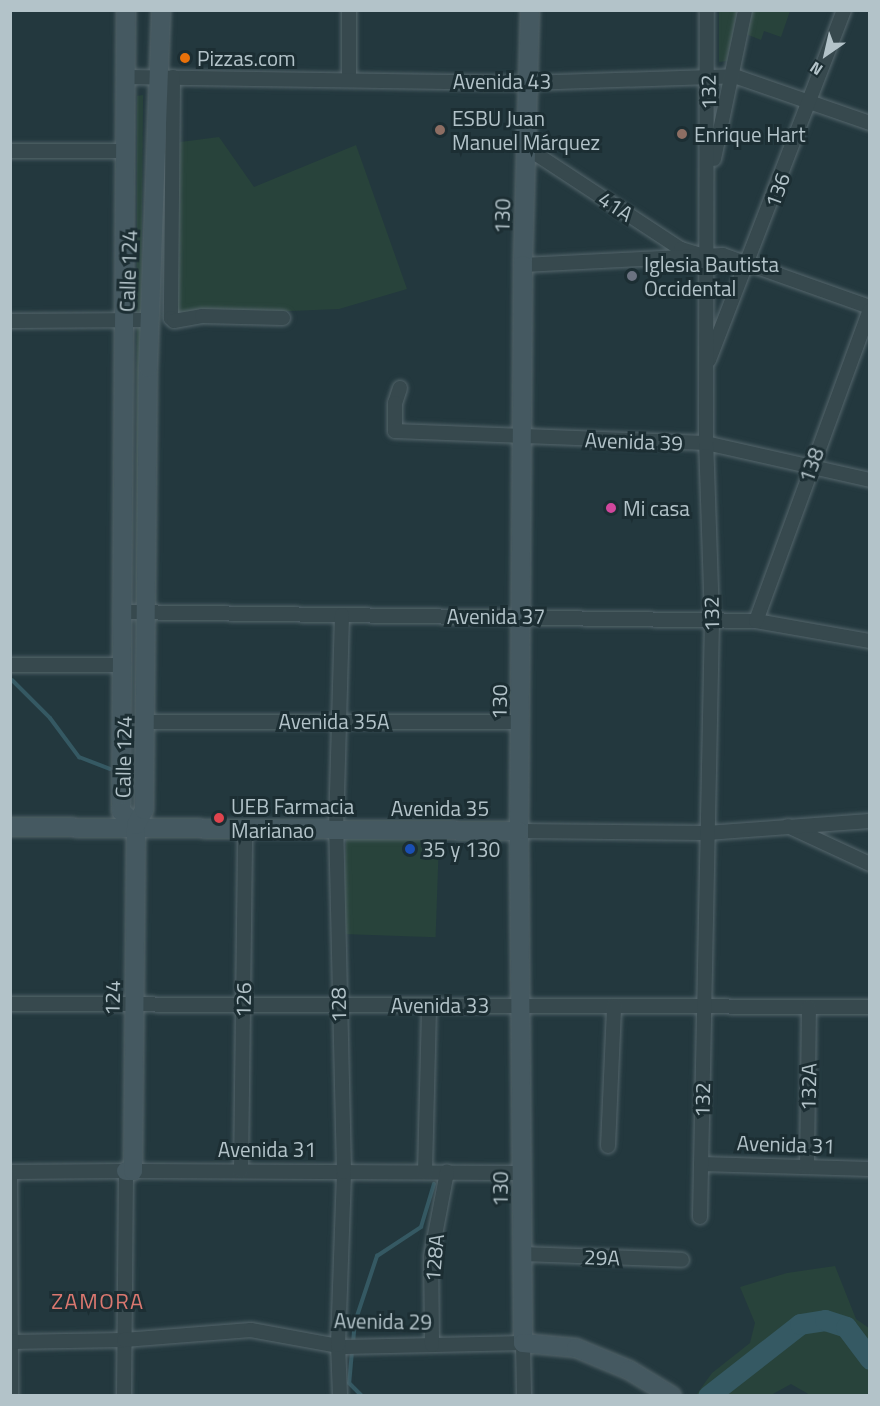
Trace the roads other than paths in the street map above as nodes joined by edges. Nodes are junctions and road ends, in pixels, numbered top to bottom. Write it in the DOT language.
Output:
graph roads {
  1 [pos="126,10"];
  2 [pos="160,10"];
  3 [pos="349,10"];
  4 [pos="530,10"];
  5 [pos="707,10"];
  6 [pos="745,10"];
  7 [pos="844,10"];
  8 [pos="707,76"];
  9 [pos="734,76"];
  10 [pos="127,77"];
  11 [pos="165,77"];
  12 [pos="350,80"];
  13 [pos="528,83"];
  14 [pos="809,101"];
  15 [pos="870,123"];
  16 [pos="527,148"];
  17 [pos="10,151"];
  18 [pos="126,151"];
  19 [pos="709,178"];
  20 [pos="708,257"];
  21 [pos="750,262"];
  22 [pos="523,265"];
  23 [pos="870,308"];
  24 [pos="283,318"];
  25 [pos="126,320"];
  26 [pos="149,320"];
  27 [pos="10,321"];
  28 [pos="706,368"];
  29 [pos="400,388"];
  30 [pos="522,438"];
  31 [pos="706,443"];
  32 [pos="810,465"];
  33 [pos="870,480"];
  34 [pos="122,612"];
  35 [pos="147,613"];
  36 [pos="342,615"];
  37 [pos="524,616"];
  38 [pos="711,620"];
  39 [pos="756,621"];
  40 [pos="870,641"];
  41 [pos="10,665"];
  42 [pos="121,665"];
  43 [pos="339,721"];
  44 [pos="146,722"];
  45 [pos="521,722"];
  46 [pos="870,821"];
  47 [pos="136,825"];
  48 [pos="788,826"];
  49 [pos="10,827"];
  50 [pos="245,829"];
  51 [pos="336,830"];
  52 [pos="519,831"];
  53 [pos="707,834"];
  54 [pos="870,864"];
  55 [pos="10,1004"];
  56 [pos="135,1005"];
  57 [pos="243,1005"];
  58 [pos="337,1005"];
  59 [pos="429,1005"];
  60 [pos="524,1006"];
  61 [pos="614,1006"];
  62 [pos="704,1006"];
  63 [pos="809,1007"];
  64 [pos="870,1007"];
  65 [pos="608,1146"];
  66 [pos="701,1164"];
  67 [pos="807,1167"];
  68 [pos="870,1169"];
  69 [pos="129,1171"];
  70 [pos="241,1171"];
  71 [pos="10,1172"];
  72 [pos="344,1172"];
  73 [pos="425,1172"];
  74 [pos="447,1172"];
  75 [pos="523,1173"];
  76 [pos="10,1177"];
  77 [pos="700,1217"];
  78 [pos="522,1254"];
  79 [pos="682,1260"];
  80 [pos="124,1340"];
  81 [pos="12,1342"];
  82 [pos="523,1343"];
  83 [pos="432,1345"];
  84 [pos="346,1346"];
  85 [pos="11,1395"];
  86 [pos="124,1395"];
  87 [pos="340,1395"];
  88 [pos="524,1395"];
  89 [pos="672,1395"];
  1 -- 10 [label="street, Calle 124"];
  2 -- 11 [label="street, Calle 124"];
  3 -- 12 [label="street"];
  4 -- 13 [label="street, 130"];
  5 -- 8 [label="street, 132"];
  6 -- 9 [label="street"];
  7 -- 14 [label="street, 136"];
  8 -- 9 [label="street, Avenida 43"];
  8 -- 13 [label="street, Avenida 43"];
  8 -- 19 [label="street, 132"];
  9 -- 14 [label="street, Avenida 43"];
  9 -- 19 [label="street"];
  10 -- 11 [label="street, Avenida 43"];
  10 -- 18 [label="street, Calle 124"];
  11 -- 12 [label="street, Avenida 43"];
  11 -- 24 [label="street"];
  11 -- 26 [label="street, Calle 124"];
  12 -- 13 [label="street, Avenida 43"];
  13 -- 16 [label="street, 130"];
  14 -- 15 [label="street, Avenida 43"];
  14 -- 21 [label="street, 136"];
  16 -- 20 [label="street, 41A"];
  16 -- 22 [label="street, 130"];
  17 -- 18 [label="street"];
  18 -- 25 [label="street, Calle 124"];
  19 -- 20 [label="street, 132"];
  20 -- 21 [label="street"];
  20 -- 22 [label="street"];
  20 -- 28 [label="street, 132"];
  21 -- 23 [label="street"];
  21 -- 28 [label="street, 136"];
  22 -- 30 [label="street, 130"];
  23 -- 32 [label="street, 138"];
  25 -- 26 [label="street"];
  25 -- 27 [label="street"];
  25 -- 34 [label="street, Calle 124"];
  26 -- 35 [label="street, Calle 124"];
  28 -- 31 [label="street, 132"];
  29 -- 30 [label="street, Avenida 39"];
  30 -- 31 [label="street, Avenida 39"];
  30 -- 37 [label="street, 130"];
  31 -- 32 [label="street, Avenida 39"];
  31 -- 38 [label="street, 132"];
  32 -- 33 [label="street, Avenida 39"];
  32 -- 39 [label="street, 138"];
  34 -- 35 [label="street, Avenida 37"];
  34 -- 42 [label="street, Calle 124"];
  35 -- 36 [label="street, Avenida 37"];
  35 -- 44 [label="street, Calle 124"];
  36 -- 37 [label="street, Avenida 37"];
  36 -- 43 [label="street, 128"];
  37 -- 38 [label="street, Avenida 37"];
  37 -- 45 [label="street, 130"];
  38 -- 39 [label="street, Avenida 37"];
  38 -- 53 [label="street, 132"];
  39 -- 40 [label="street, Avenida 37"];
  41 -- 42 [label="street"];
  42 -- 47 [label="street, Calle 124"];
  43 -- 44 [label="street, Avenida 35A"];
  43 -- 45 [label="street, Avenida 35A"];
  43 -- 51 [label="street, 128"];
  44 -- 47 [label="street, Calle 124"];
  45 -- 52 [label="street, 130"];
  46 -- 48 [label="street, Avenida 35"];
  47 -- 49 [label="street, Avenida 35"];
  47 -- 50 [label="street, Avenida 35"];
  47 -- 56 [label="street, 124"];
  48 -- 53 [label="street, Avenida 35"];
  48 -- 54 [label="street"];
  50 -- 51 [label="street, Avenida 35"];
  50 -- 57 [label="street, 126"];
  51 -- 52 [label="street, Avenida 35"];
  51 -- 58 [label="street, 128"];
  52 -- 53 [label="street, Avenida 35"];
  52 -- 60 [label="street, 130"];
  53 -- 62 [label="street, 132"];
  55 -- 56 [label="street, Avenida 33"];
  56 -- 57 [label="street, Avenida 33"];
  56 -- 69 [label="street, 124"];
  57 -- 58 [label="street, Avenida 33"];
  57 -- 70 [label="street, 126"];
  58 -- 59 [label="street, Avenida 33"];
  58 -- 72 [label="street, 128"];
  59 -- 60 [label="street, Avenida 33"];
  59 -- 73 [label="street"];
  60 -- 61 [label="street, Avenida 33"];
  60 -- 75 [label="street, 130"];
  61 -- 62 [label="street, Avenida 33"];
  61 -- 65 [label="street"];
  62 -- 63 [label="street, Avenida 33"];
  62 -- 66 [label="street, 132"];
  63 -- 64 [label="street, Avenida 33"];
  63 -- 67 [label="street, 132A"];
  66 -- 67 [label="street, Avenida 31"];
  66 -- 77 [label="street, 132"];
  67 -- 68 [label="street, Avenida 31"];
  69 -- 70 [label="street, Avenida 31"];
  69 -- 71 [label="street, Avenida 31"];
  69 -- 80 [label="street, 124"];
  70 -- 72 [label="street, Avenida 31"];
  72 -- 73 [label="street, Avenida 31"];
  72 -- 84 [label="street, 128"];
  73 -- 74 [label="street, Avenida 31"];
  74 -- 75 [label="street, Avenida 31"];
  74 -- 83 [label="street, 128A"];
  75 -- 78 [label="street, 130"];
  76 -- 81 [label="street"];
  78 -- 79 [label="street, 29A"];
  78 -- 82 [label="street, 130"];
  80 -- 81 [label="street, Avenida 29"];
  80 -- 84 [label="street, Avenida 29"];
  80 -- 86 [label="street, 124"];
  81 -- 85 [label="street"];
  82 -- 83 [label="street, Avenida 29"];
  82 -- 88 [label="street, 130"];
  82 -- 89 [label="street, Avenida 29"];
  83 -- 84 [label="street, Avenida 29"];
  84 -- 87 [label="street, 128"];
}
